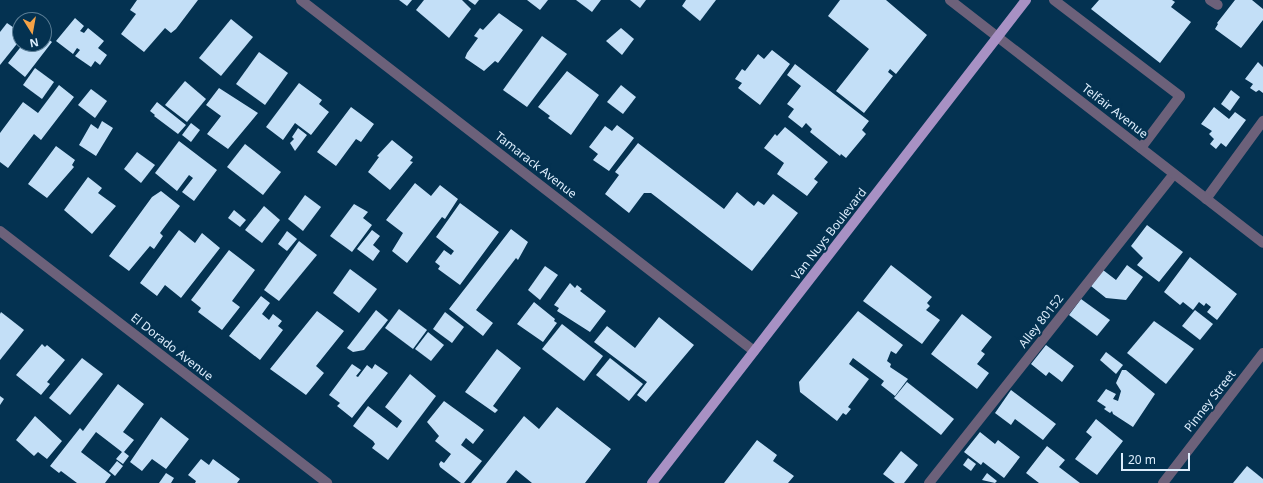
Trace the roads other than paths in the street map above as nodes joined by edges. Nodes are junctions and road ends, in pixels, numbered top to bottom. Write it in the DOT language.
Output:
graph roads {
  1 [pos="301,0"];
  2 [pos="950,0"];
  3 [pos="1026,0"];
  4 [pos="1054,0"];
  5 [pos="998,37"];
  6 [pos="1263,121"];
  7 [pos="1141,148"];
  8 [pos="1174,174"];
  9 [pos="1206,199"];
  10 [pos="0,231"];
  11 [pos="1263,244"];
  12 [pos="754,351"];
  13 [pos="1263,354"];
  14 [pos="327,483"];
  15 [pos="652,483"];
  16 [pos="929,483"];
  17 [pos="1163,483"];
  1 -- 12 [label="street, Tamarack Avenue"];
  2 -- 5 [label="street, Telfair Avenue"];
  3 -- 5 [label="main road, Van Nuys Boulevard"];
  4 -- 7 [label="street"];
  5 -- 7 [label="street, Telfair Avenue"];
  5 -- 12 [label="main road, Van Nuys Boulevard"];
  6 -- 9 [label="street"];
  7 -- 8 [label="street, Telfair Avenue"];
  8 -- 9 [label="street, Telfair Avenue"];
  8 -- 16 [label="street, Alley 80152"];
  9 -- 11 [label="street, Telfair Avenue"];
  10 -- 14 [label="street, El Dorado Avenue"];
  12 -- 15 [label="main road, Van Nuys Boulevard"];
  13 -- 17 [label="street, Pinney Street"];
}
